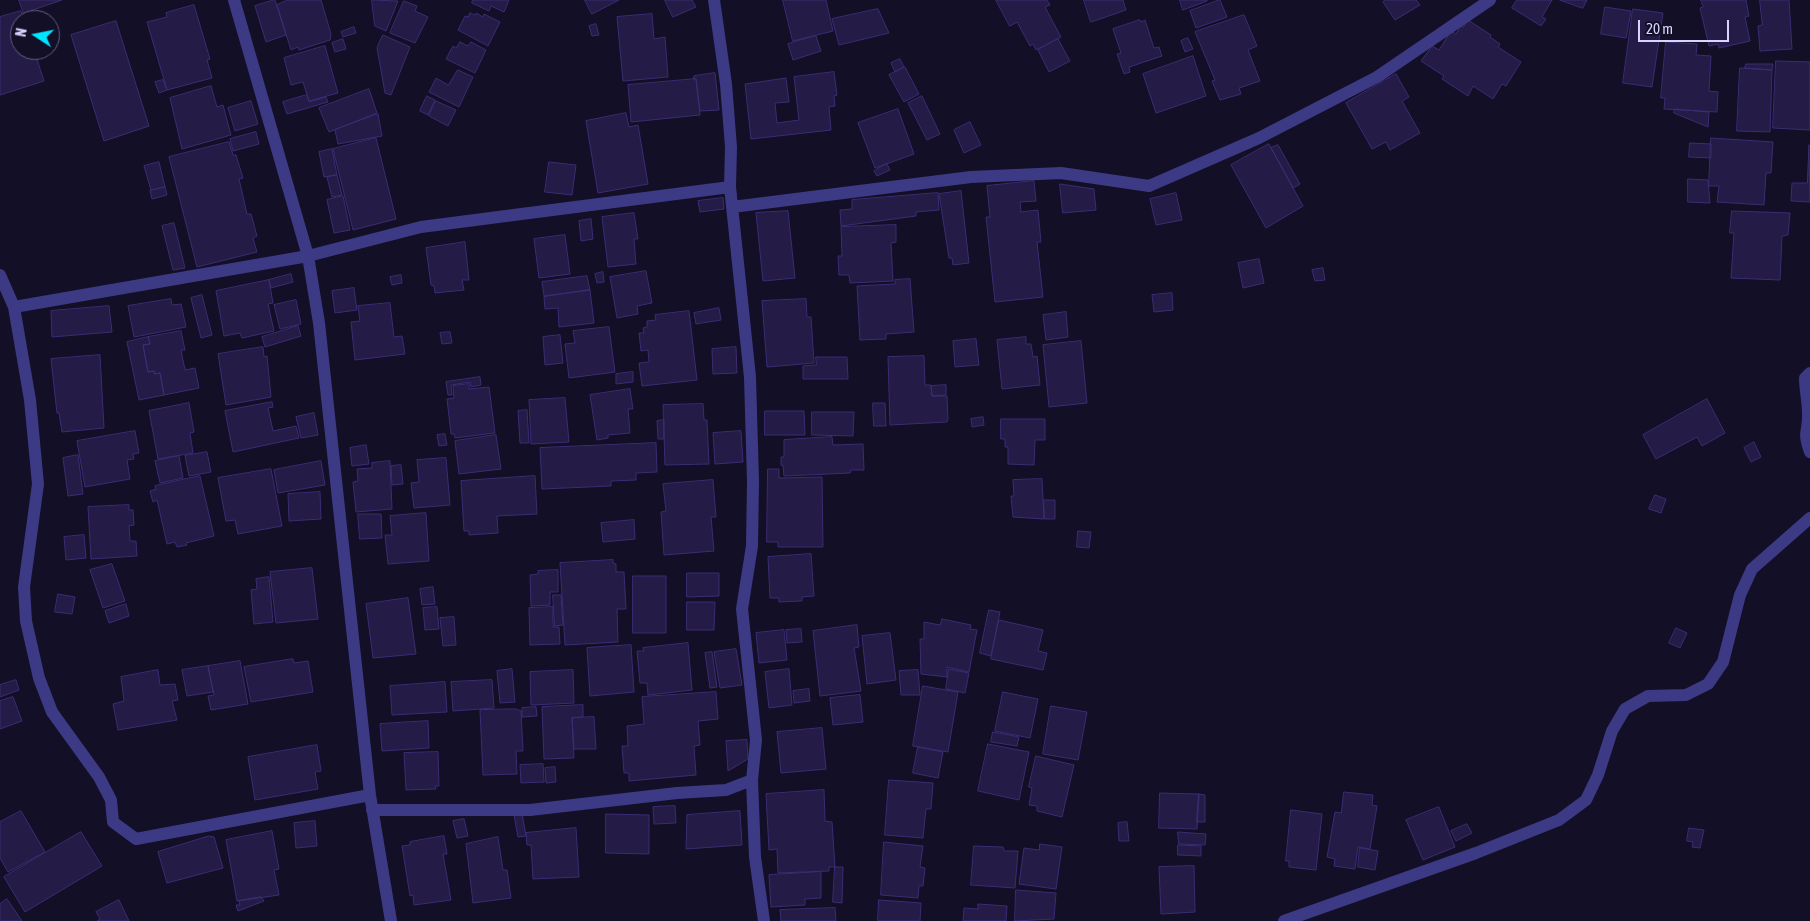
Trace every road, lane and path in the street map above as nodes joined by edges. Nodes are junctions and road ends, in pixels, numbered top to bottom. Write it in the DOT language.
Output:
graph roads {
  1 [pos="234,0"];
  2 [pos="714,0"];
  3 [pos="1490,0"];
  4 [pos="730,187"];
  5 [pos="732,207"];
  6 [pos="308,256"];
  7 [pos="0,275"];
  8 [pos="14,306"];
  9 [pos="1810,374"];
  10 [pos="1810,452"];
  11 [pos="1810,518"];
  12 [pos="752,780"];
  13 [pos="370,796"];
  14 [pos="372,810"];
  15 [pos="391,921"];
  16 [pos="764,921"];
  17 [pos="1284,921"];
  1 -- 6 [label="street"];
  2 -- 4 [label="street"];
  3 -- 5 [label="street"];
  4 -- 5 [label="street"];
  4 -- 6 [label="street"];
  5 -- 12 [label="street"];
  6 -- 8 [label="street"];
  6 -- 13 [label="street"];
  7 -- 8 [label="street"];
  8 -- 13 [label="street"];
  9 -- 10 [label="street"];
  11 -- 17 [label="street"];
  12 -- 14 [label="street"];
  12 -- 16 [label="street"];
  13 -- 14 [label="street"];
  14 -- 15 [label="street"];
}
